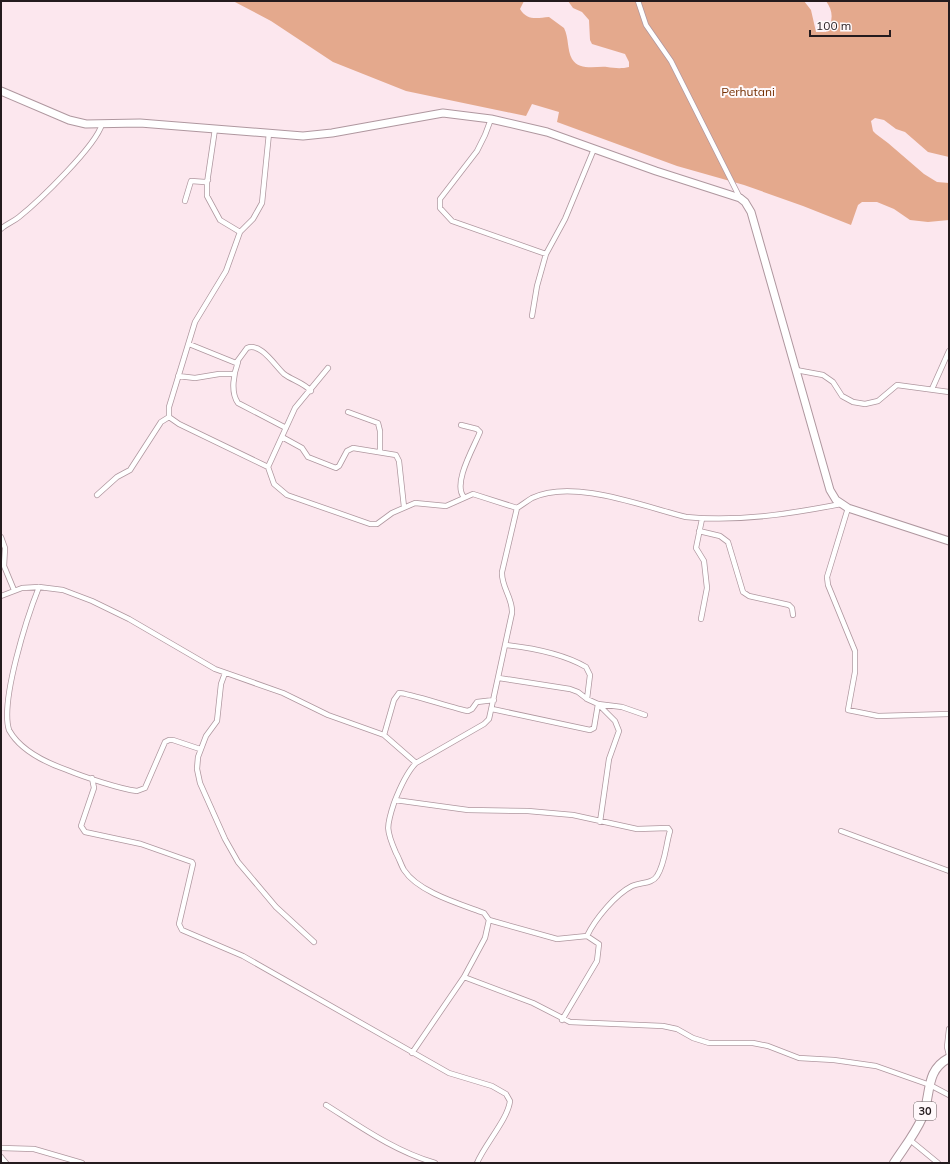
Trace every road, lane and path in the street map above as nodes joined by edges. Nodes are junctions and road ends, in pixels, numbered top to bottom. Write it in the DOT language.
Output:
graph roads {
  1 [pos="638,1"];
  2 [pos="1,91"];
  3 [pos="491,119"];
  4 [pos="102,124"];
  5 [pos="215,129"];
  6 [pos="269,133"];
  7 [pos="594,149"];
  8 [pos="208,180"];
  9 [pos="740,198"];
  10 [pos="185,201"];
  11 [pos="1,229"];
  12 [pos="240,232"];
  13 [pos="546,254"];
  14 [pos="532,316"];
  15 [pos="189,344"];
  16 [pos="949,351"];
  17 [pos="238,362"];
  18 [pos="328,368"];
  19 [pos="796,370"];
  20 [pos="234,374"];
  21 [pos="178,376"];
  22 [pos="932,389"];
  23 [pos="311,390"];
  24 [pos="949,392"];
  25 [pos="348,412"];
  26 [pos="169,417"];
  27 [pos="462,425"];
  28 [pos="286,428"];
  29 [pos="282,437"];
  30 [pos="380,452"];
  31 [pos="268,468"];
  32 [pos="97,495"];
  33 [pos="464,497"];
  34 [pos="841,504"];
  35 [pos="404,507"];
  36 [pos="517,508"];
  37 [pos="848,508"];
  38 [pos="702,518"];
  39 [pos="699,531"];
  40 [pos="1,537"];
  41 [pos="949,541"];
  42 [pos="40,587"];
  43 [pos="14,590"];
  44 [pos="1,596"];
  45 [pos="794,616"];
  46 [pos="701,618"];
  47 [pos="506,645"];
  48 [pos="225,673"];
  49 [pos="498,678"];
  50 [pos="587,699"];
  51 [pos="494,700"];
  52 [pos="598,704"];
  53 [pos="492,709"];
  54 [pos="949,714"];
  55 [pos="645,715"];
  56 [pos="384,735"];
  57 [pos="200,749"];
  58 [pos="416,763"];
  59 [pos="92,778"];
  60 [pos="395,800"];
  61 [pos="600,822"];
  62 [pos="841,831"];
  63 [pos="949,871"];
  64 [pos="489,920"];
  65 [pos="587,936"];
  66 [pos="314,942"];
  67 [pos="464,977"];
  68 [pos="562,1020"];
  69 [pos="949,1029"];
  70 [pos="412,1053"];
  71 [pos="949,1056"];
  72 [pos="930,1085"];
  73 [pos="949,1094"];
  74 [pos="326,1105"];
  75 [pos="910,1140"];
  76 [pos="1,1148"];
  77 [pos="1,1157"];
  78 [pos="6,1163"];
  79 [pos="82,1163"];
  80 [pos="435,1163"];
  81 [pos="477,1163"];
  82 [pos="894,1163"];
  83 [pos="938,1163"];
  1 -- 9 [label="street"];
  2 -- 4 [label="street"];
  3 -- 6 [label="street"];
  3 -- 7 [label="street"];
  3 -- 13 [label="street"];
  4 -- 5 [label="street"];
  4 -- 11 [label="street"];
  5 -- 6 [label="street"];
  5 -- 8 [label="street"];
  6 -- 12 [label="street"];
  7 -- 9 [label="street"];
  7 -- 13 [label="street"];
  8 -- 10 [label="street"];
  8 -- 12 [label="street"];
  9 -- 19 [label="street"];
  12 -- 15 [label="street"];
  13 -- 14 [label="street"];
  15 -- 17 [label="street"];
  15 -- 21 [label="street"];
  16 -- 22 [label="street"];
  17 -- 20 [label="street"];
  17 -- 23 [label="street"];
  18 -- 23 [label="street"];
  19 -- 22 [label="street"];
  19 -- 34 [label="street"];
  20 -- 21 [label="street"];
  20 -- 28 [label="street"];
  21 -- 26 [label="street"];
  22 -- 24 [label="street"];
  23 -- 28 [label="street"];
  25 -- 30 [label="street"];
  26 -- 31 [label="street"];
  26 -- 32 [label="street"];
  27 -- 33 [label="street"];
  28 -- 29 [label="street"];
  29 -- 30 [label="street"];
  29 -- 31 [label="street"];
  30 -- 35 [label="street"];
  31 -- 35 [label="street"];
  33 -- 35 [label="street"];
  33 -- 36 [label="street"];
  34 -- 37 [label="street"];
  34 -- 38 [label="street"];
  36 -- 38 [label="street"];
  36 -- 47 [label="street"];
  37 -- 41 [label="street"];
  37 -- 54 [label="street"];
  38 -- 39 [label="street"];
  39 -- 45 [label="street"];
  39 -- 46 [label="street"];
  40 -- 43 [label="street"];
  42 -- 43 [label="street"];
  42 -- 48 [label="street"];
  42 -- 59 [label="street"];
  43 -- 44 [label="street"];
  47 -- 49 [label="street"];
  47 -- 50 [label="street"];
  48 -- 56 [label="street"];
  48 -- 57 [label="street"];
  49 -- 50 [label="street"];
  49 -- 51 [label="street"];
  50 -- 52 [label="street"];
  51 -- 53 [label="street"];
  51 -- 56 [label="street"];
  52 -- 53 [label="street"];
  52 -- 55 [label="street"];
  52 -- 61 [label="street"];
  53 -- 58 [label="street"];
  56 -- 58 [label="street"];
  57 -- 59 [label="street"];
  57 -- 66 [label="street"];
  58 -- 60 [label="street"];
  59 -- 70 [label="street"];
  60 -- 61 [label="street"];
  60 -- 64 [label="street"];
  61 -- 65 [label="street"];
  62 -- 63 [label="street"];
  64 -- 65 [label="street"];
  64 -- 67 [label="street"];
  65 -- 68 [label="street"];
  67 -- 68 [label="street"];
  67 -- 70 [label="street"];
  68 -- 72 [label="street"];
  69 -- 71 [label="street"];
  70 -- 81 [label="street"];
  71 -- 72 [label="highway, 30"];
  72 -- 73 [label="street"];
  72 -- 75 [label="highway, 30"];
  74 -- 80 [label="street"];
  75 -- 82 [label="highway, 30"];
  75 -- 83 [label="street"];
  76 -- 79 [label="street"];
  77 -- 78 [label="street"];
}
